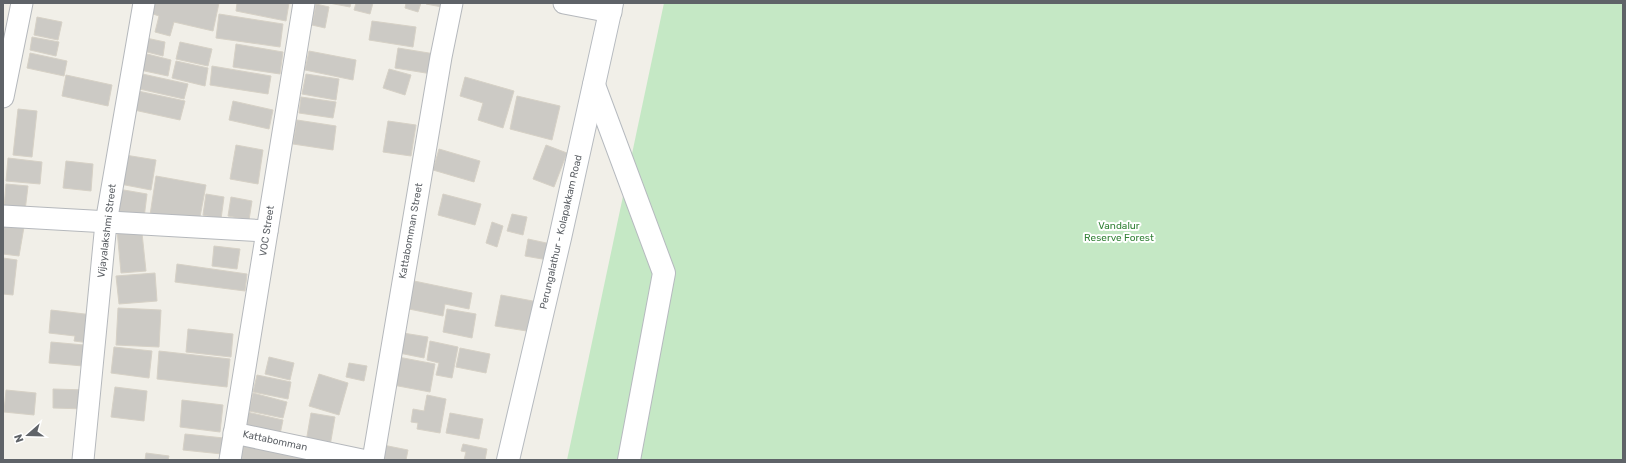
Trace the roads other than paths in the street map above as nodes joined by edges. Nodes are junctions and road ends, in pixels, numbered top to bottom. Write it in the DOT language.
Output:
graph roads {
  1 [pos="22,3"];
  2 [pos="144,3"];
  3 [pos="304,3"];
  4 [pos="452,3"];
  5 [pos="564,3"];
  6 [pos="612,8"];
  7 [pos="594,85"];
  8 [pos="3,97"];
  9 [pos="3,216"];
  10 [pos="106,223"];
  11 [pos="267,231"];
  12 [pos="234,432"];
  13 [pos="83,460"];
  14 [pos="230,460"];
  15 [pos="362,460"];
  16 [pos="373,460"];
  17 [pos="508,460"];
  18 [pos="629,460"];
  1 -- 8 [label="street"];
  2 -- 10 [label="street, Vijayalakshmi Street"];
  3 -- 11 [label="street, VOC Street"];
  4 -- 16 [label="street, Kattabomman Street"];
  5 -- 6 [label="street"];
  6 -- 7 [label="main road, Perungalathur - Kolapakkam Road"];
  7 -- 17 [label="main road, Perungalathur - Kolapakkam Road"];
  7 -- 18 [label="main road"];
  9 -- 10 [label="street"];
  10 -- 11 [label="street"];
  10 -- 13 [label="street, Vijayalakshmi Street"];
  11 -- 12 [label="street, VOC Street"];
  12 -- 14 [label="street, VOC Street"];
  12 -- 15 [label="street, Kattabomman"];
}
